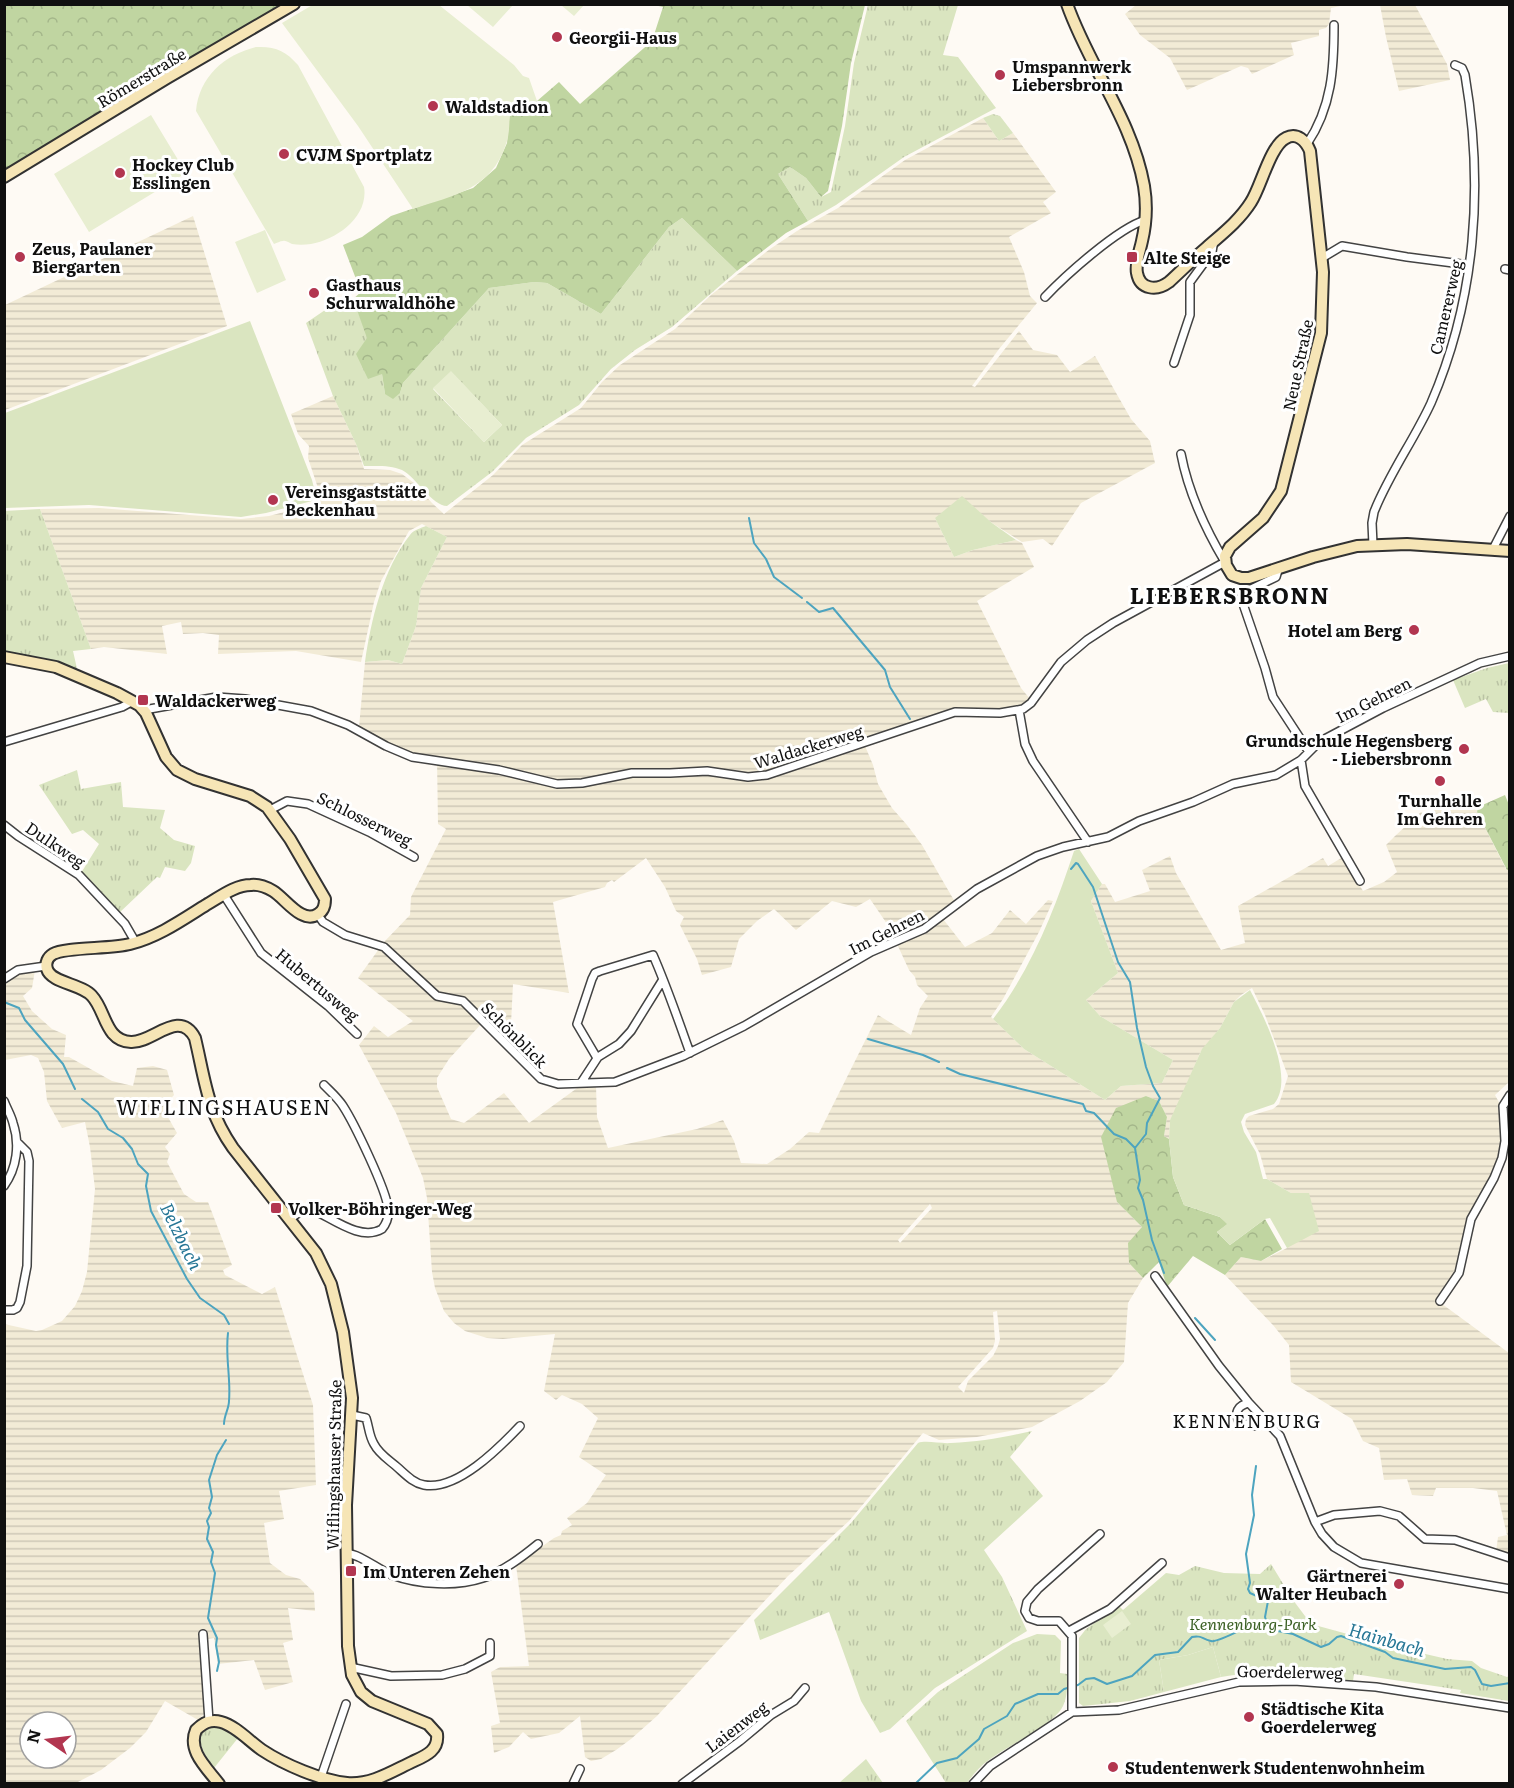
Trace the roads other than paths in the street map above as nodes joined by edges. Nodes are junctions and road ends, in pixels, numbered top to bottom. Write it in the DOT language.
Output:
graph roads {
  1 [pos="294,4"];
  2 [pos="1067,4"];
  3 [pos="1334,25"];
  4 [pos="1455,65"];
  5 [pos="1307,144"];
  6 [pos="4,177"];
  7 [pos="1145,220"];
  8 [pos="1214,240"];
  9 [pos="1322,258"];
  10 [pos="1469,265"];
  11 [pos="1046,297"];
  12 [pos="1174,363"];
  13 [pos="1181,454"];
  14 [pos="1509,516"];
  15 [pos="1373,544"];
  16 [pos="1493,549"];
  17 [pos="1509,551"];
  18 [pos="1225,562"];
  19 [pos="1279,567"];
  20 [pos="1509,656"];
  21 [pos="4,657"];
  22 [pos="133,701"];
  23 [pos="144,710"];
  24 [pos="1019,710"];
  25 [pos="4,742"];
  26 [pos="1309,752"];
  27 [pos="1300,760"];
  28 [pos="270,810"];
  29 [pos="4,825"];
  30 [pos="1088,842"];
  31 [pos="414,857"];
  32 [pos="1360,881"];
  33 [pos="224,895"];
  34 [pos="318,915"];
  35 [pos="136,943"];
  36 [pos="46,966"];
  37 [pos="4,979"];
  38 [pos="662,981"];
  39 [pos="792,998"];
  40 [pos="357,1034"];
  41 [pos="690,1053"];
  42 [pos="597,1058"];
  43 [pos="581,1083"];
  44 [pos="324,1085"];
  45 [pos="1509,1095"];
  46 [pos="4,1101"];
  47 [pos="17,1142"];
  48 [pos="4,1186"];
  49 [pos="290,1220"];
  50 [pos="1155,1276"];
  51 [pos="1440,1301"];
  52 [pos="4,1310"];
  53 [pos="1250,1403"];
  54 [pos="352,1415"];
  55 [pos="1265,1420"];
  56 [pos="520,1426"];
  57 [pos="1315,1522"];
  58 [pos="1101,1534"];
  59 [pos="538,1544"];
  60 [pos="346,1553"];
  61 [pos="1509,1558"];
  62 [pos="1162,1563"];
  63 [pos="1509,1589"];
  64 [pos="1069,1631"];
  65 [pos="202,1634"];
  66 [pos="490,1643"];
  67 [pos="350,1667"];
  68 [pos="805,1688"];
  69 [pos="346,1704"];
  70 [pos="1509,1708"];
  71 [pos="1072,1712"];
  72 [pos="209,1721"];
  73 [pos="580,1769"];
  74 [pos="321,1777"];
  75 [pos="219,1784"];
  76 [pos="573,1784"];
  77 [pos="682,1784"];
  78 [pos="973,1784"];
  1 -- 6 [label="street, Römerstraße"];
  2 -- 7 [label="street"];
  3 -- 5 [label="street"];
  4 -- 10 [label="street, Camererweg"];
  5 -- 8 [label="street"];
  5 -- 9 [label="street, Neue Straße"];
  7 -- 8 [label="street"];
  7 -- 11 [label="street"];
  8 -- 12 [label="street"];
  9 -- 10 [label="street"];
  9 -- 18 [label="street, Neue Straße"];
  10 -- 15 [label="street, Camererweg"];
  13 -- 18 [label="street"];
  14 -- 16 [label="street"];
  15 -- 16 [label="street"];
  15 -- 19 [label="street"];
  16 -- 17 [label="street"];
  18 -- 19 [label="street"];
  18 -- 24 [label="street"];
  19 -- 26 [label="street"];
  20 -- 26 [label="street, Im Gehren"];
  21 -- 22 [label="street"];
  22 -- 23 [label="street"];
  22 -- 25 [label="street"];
  23 -- 24 [label="street, Waldackerweg"];
  23 -- 28 [label="street"];
  24 -- 30 [label="street"];
  26 -- 27 [label="street, Im Gehren"];
  27 -- 30 [label="street, Im Gehren"];
  27 -- 32 [label="street"];
  28 -- 31 [label="street, Schlosserweg"];
  28 -- 34 [label="street"];
  29 -- 35 [label="street, Dulkweg"];
  30 -- 39 [label="street, Im Gehren"];
  33 -- 34 [label="street"];
  33 -- 35 [label="street"];
  33 -- 40 [label="street, Hubertusweg"];
  34 -- 43 [label="street, Schönblick"];
  35 -- 36 [label="street"];
  36 -- 37 [label="street"];
  36 -- 49 [label="street, Wiflingshauser Straße"];
  38 -- 41 [label="street"];
  38 -- 42 [label="street"];
  38 -- 42 [label="street"];
  39 -- 41 [label="street, Schönblick"];
  41 -- 43 [label="street, Schönblick"];
  42 -- 43 [label="street"];
  44 -- 49 [label="street"];
  45 -- 51 [label="street"];
  46 -- 47 [label="street"];
  47 -- 48 [label="street"];
  47 -- 52 [label="street"];
  49 -- 54 [label="street, Wiflingshauser Straße"];
  50 -- 53 [label="street"];
  53 -- 55 [label="street"];
  53 -- 55 [label="street"];
  54 -- 56 [label="street"];
  54 -- 60 [label="street, Wiflingshauser Straße"];
  55 -- 57 [label="street"];
  57 -- 61 [label="street"];
  57 -- 63 [label="street"];
  58 -- 64 [label="street"];
  59 -- 60 [label="street"];
  60 -- 67 [label="street, Wiflingshauser Straße"];
  62 -- 64 [label="street"];
  64 -- 71 [label="street"];
  65 -- 72 [label="street"];
  66 -- 67 [label="street"];
  67 -- 74 [label="street, Wiflingshauser Straße"];
  68 -- 77 [label="street, Laienweg"];
  69 -- 74 [label="street"];
  70 -- 71 [label="street, Goerdelerweg"];
  71 -- 78 [label="street"];
  72 -- 74 [label="street, Wiflingshauser Straße"];
  72 -- 75 [label="street"];
  73 -- 76 [label="street"];
}
